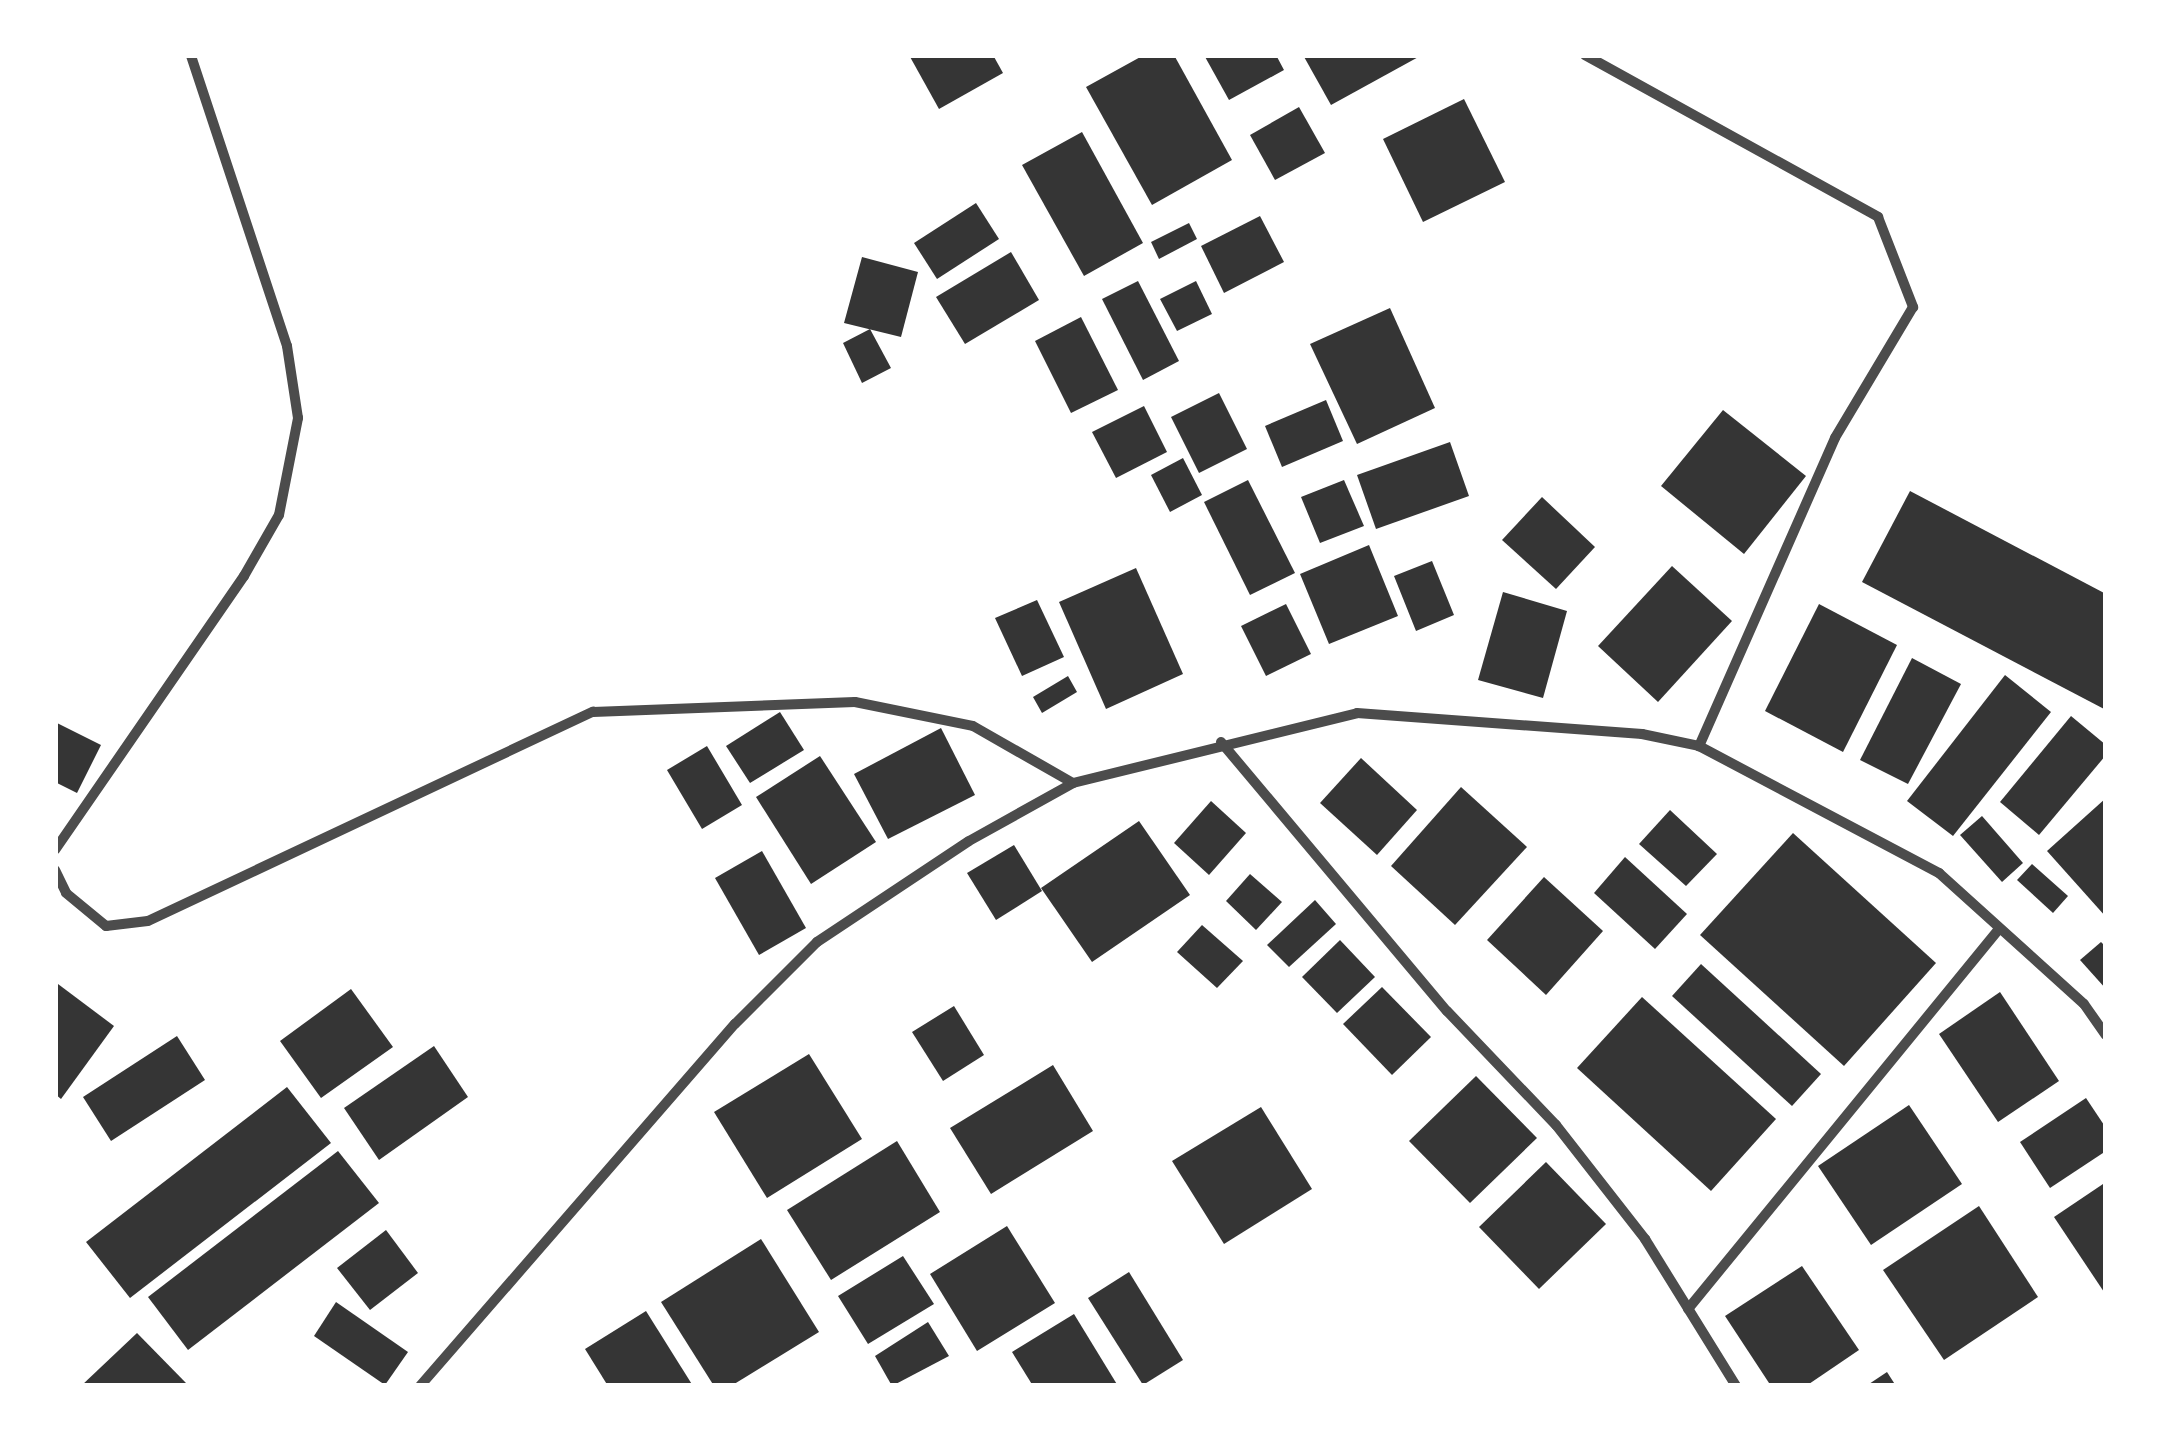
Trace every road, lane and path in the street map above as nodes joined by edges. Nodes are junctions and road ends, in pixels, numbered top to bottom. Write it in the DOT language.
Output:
graph roads {
  1 [pos="190,55"];
  2 [pos="1585,55"];
  3 [pos="1221,742"];
  4 [pos="1698,746"];
  5 [pos="1073,783"];
  6 [pos="55,850"];
  7 [pos="55,870"];
  8 [pos="2000,928"];
  9 [pos="2106,1036"];
  10 [pos="1688,1309"];
  11 [pos="420,1386"];
  12 [pos="1736,1386"];
  1 -- 6 [label="street"];
  2 -- 4 [label="street"];
  3 -- 4 [label="street"];
  3 -- 5 [label="street"];
  3 -- 10 [label="street"];
  4 -- 8 [label="street"];
  5 -- 7 [label="street"];
  5 -- 11 [label="street"];
  8 -- 9 [label="street"];
  8 -- 10 [label="street"];
  10 -- 12 [label="street"];
}
